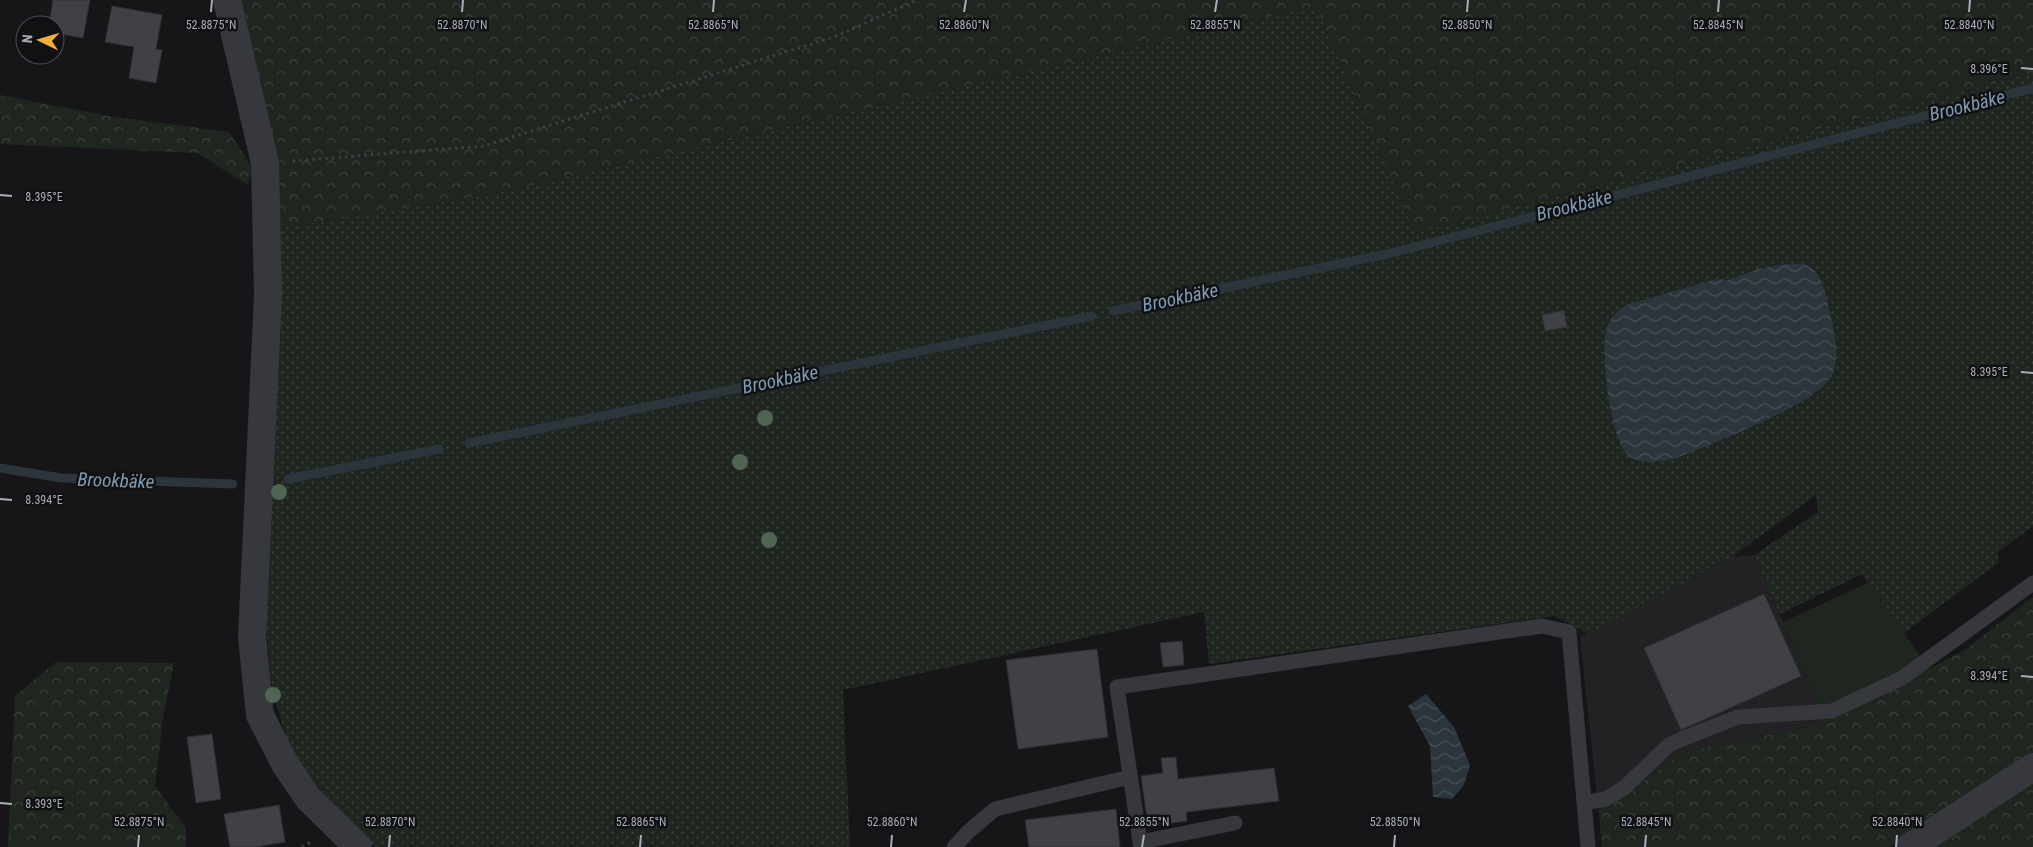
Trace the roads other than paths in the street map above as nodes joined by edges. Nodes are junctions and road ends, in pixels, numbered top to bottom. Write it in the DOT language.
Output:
graph roads {
  1 [pos="227,0"];
  2 [pos="2033,583"];
  3 [pos="2033,767"];
  4 [pos="1130,777"];
  5 [pos="1584,803"];
  6 [pos="1235,823"];
  7 [pos="1140,844"];
  8 [pos="358,847"];
  9 [pos="954,847"];
  10 [pos="1588,847"];
  11 [pos="1910,847"];
  1 -- 8 [label="street"];
  2 -- 5 [label="lane"];
  3 -- 11 [label="street"];
  4 -- 5 [label="lane"];
  4 -- 7 [label="lane"];
  4 -- 9 [label="lane"];
  5 -- 10 [label="lane"];
  6 -- 7 [label="lane"];
}
